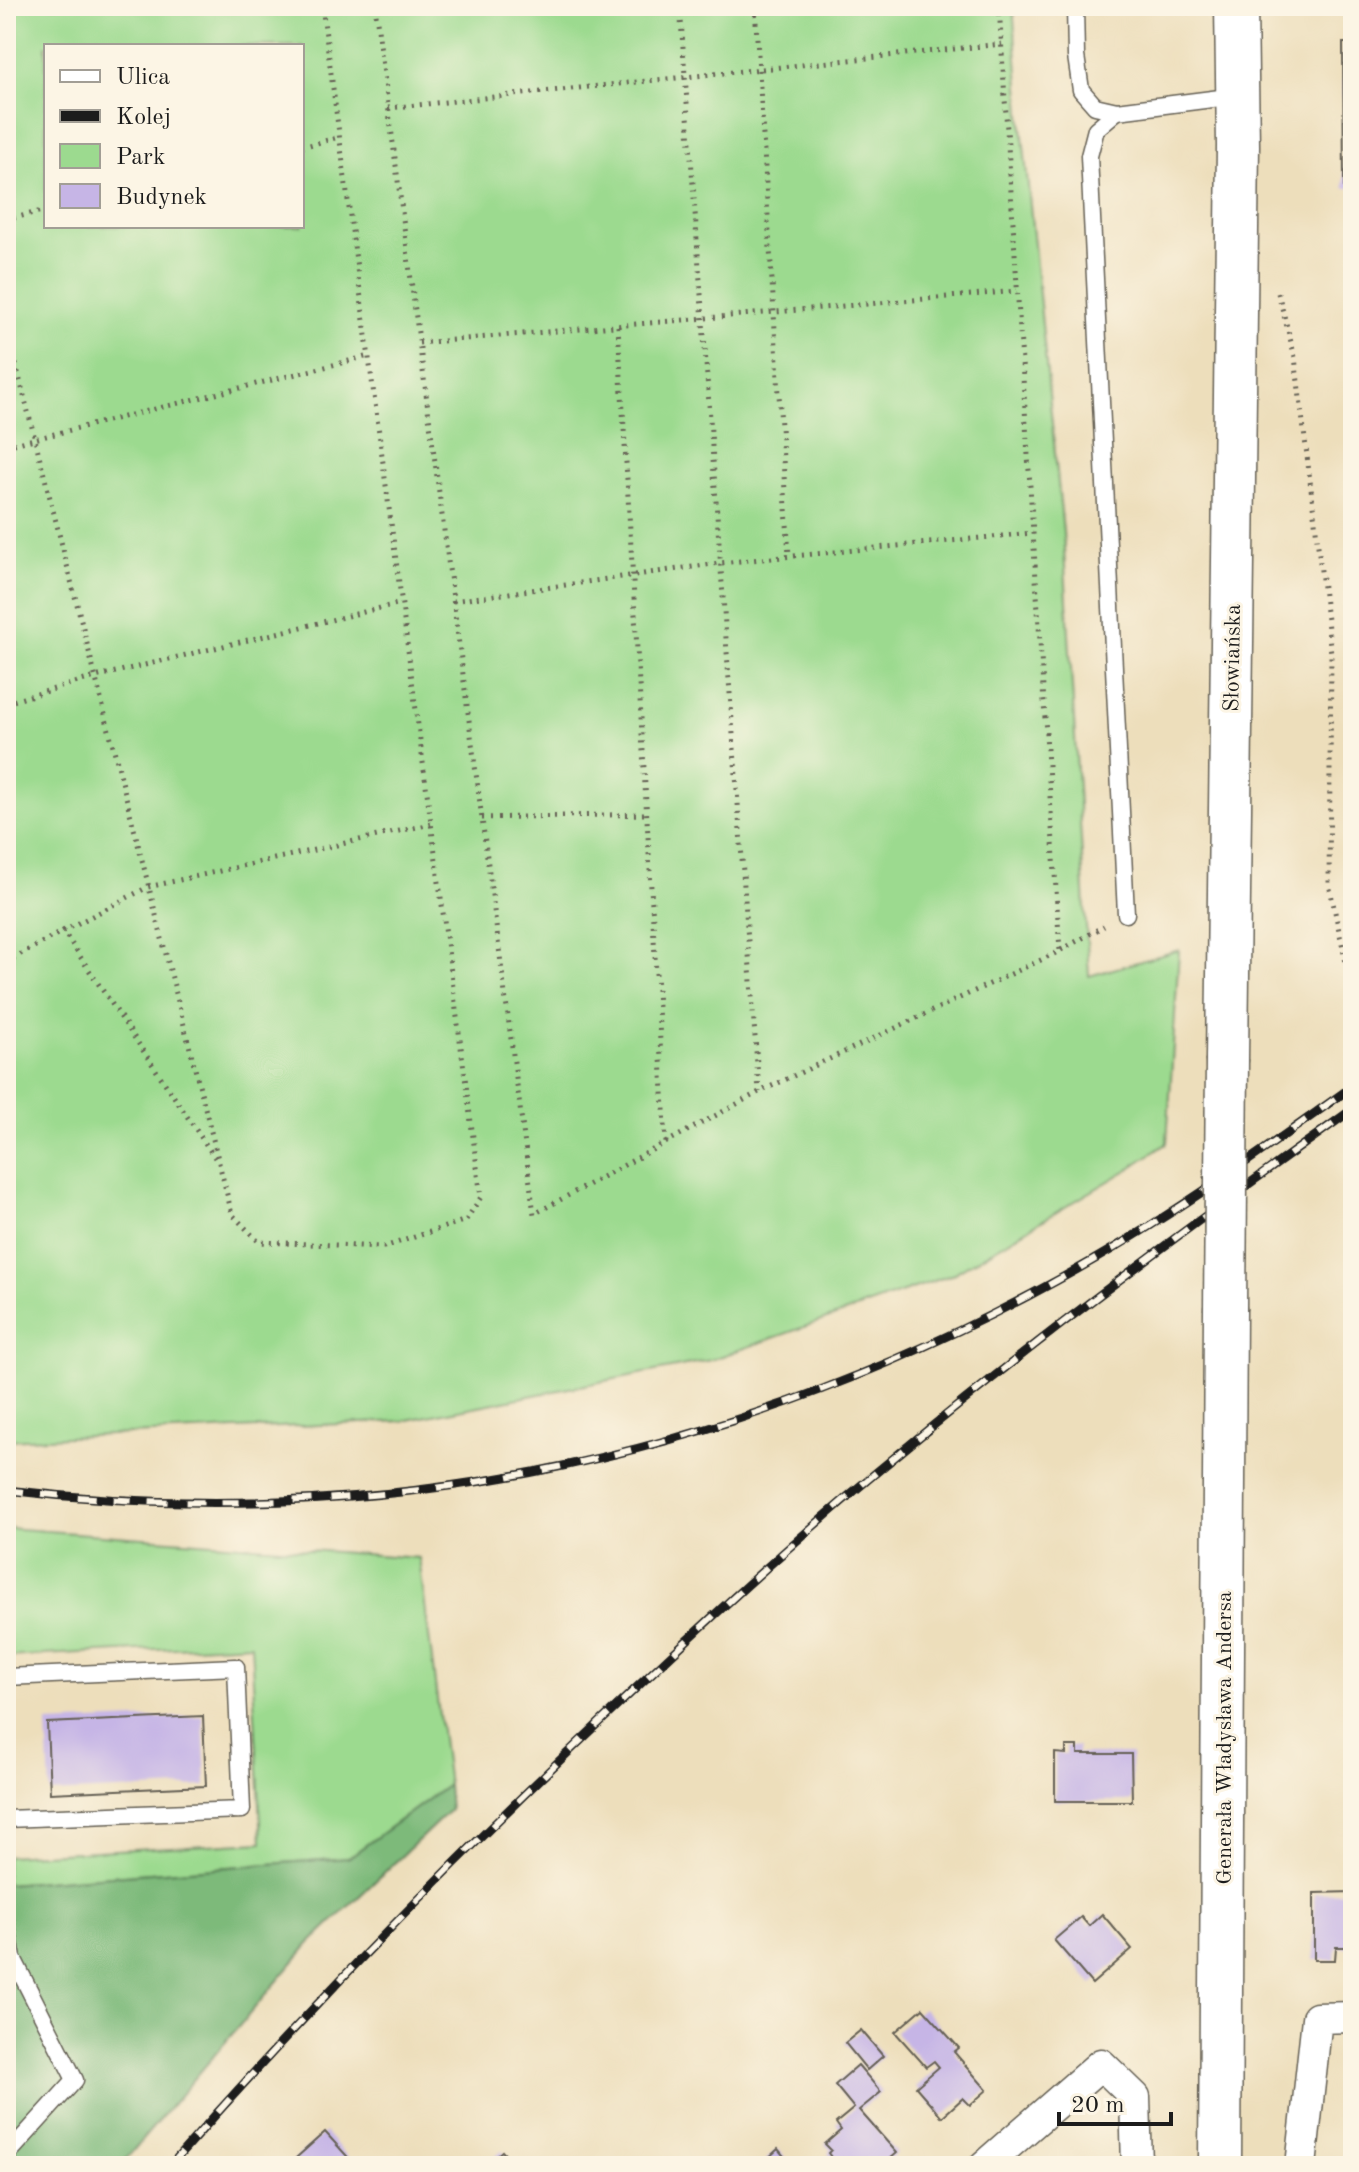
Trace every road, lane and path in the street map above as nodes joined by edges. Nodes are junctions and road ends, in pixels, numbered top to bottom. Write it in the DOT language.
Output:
graph roads {
  1 [pos="322,6"];
  2 [pos="375,6"];
  3 [pos="680,6"];
  4 [pos="755,6"];
  5 [pos="999,6"];
  6 [pos="1075,6"];
  7 [pos="1236,6"];
  8 [pos="1002,44"];
  9 [pos="758,69"];
  10 [pos="685,77"];
  11 [pos="1237,95"];
  12 [pos="388,108"];
  13 [pos="1117,111"];
  14 [pos="339,137"];
  15 [pos="304,146"];
  16 [pos="44,210"];
  17 [pos="6,220"];
  18 [pos="1276,286"];
  19 [pos="1017,291"];
  20 [pos="773,312"];
  21 [pos="702,318"];
  22 [pos="6,325"];
  23 [pos="618,326"];
  24 [pos="419,343"];
  25 [pos="369,356"];
  26 [pos="34,437"];
  27 [pos="6,446"];
  28 [pos="1033,533"];
  29 [pos="789,556"];
  30 [pos="720,563"];
  31 [pos="632,575"];
  32 [pos="453,601"];
  33 [pos="401,603"];
  34 [pos="95,677"];
  35 [pos="6,703"];
  36 [pos="646,814"];
  37 [pos="482,818"];
  38 [pos="431,824"];
  39 [pos="148,887"];
  40 [pos="1126,914"];
  41 [pos="63,931"];
  42 [pos="1060,951"];
  43 [pos="6,962"];
  44 [pos="1353,996"];
  45 [pos="759,1092"];
  46 [pos="666,1143"];
  47 [pos="217,1162"];
  48 [pos="1225,1310"];
  49 [pos="6,1677"];
  50 [pos="6,1819"];
  51 [pos="6,1921"];
  52 [pos="1353,2017"];
  53 [pos="6,2156"];
  54 [pos="984,2166"];
  55 [pos="1137,2166"];
  56 [pos="1220,2166"];
  57 [pos="1301,2166"];
  1 -- 14 [label="path"];
  2 -- 12 [label="path"];
  3 -- 10 [label="path"];
  4 -- 9 [label="path"];
  5 -- 8 [label="path"];
  6 -- 13 [label="lane"];
  7 -- 11 [label="street, Słowiańska"];
  8 -- 9 [label="path"];
  8 -- 19 [label="path"];
  9 -- 10 [label="path"];
  9 -- 20 [label="path"];
  10 -- 12 [label="path"];
  10 -- 21 [label="path"];
  11 -- 13 [label="lane"];
  11 -- 48 [label="street, Słowiańska, bridge"];
  12 -- 24 [label="path"];
  13 -- 40 [label="lane"];
  14 -- 15 [label="path"];
  14 -- 25 [label="path"];
  16 -- 17 [label="path"];
  18 -- 44 [label="path"];
  19 -- 20 [label="path"];
  19 -- 28 [label="path"];
  20 -- 21 [label="path"];
  20 -- 29 [label="path"];
  21 -- 23 [label="path"];
  21 -- 30 [label="path"];
  22 -- 26 [label="path"];
  23 -- 24 [label="path"];
  23 -- 31 [label="path"];
  24 -- 32 [label="path"];
  25 -- 26 [label="path"];
  25 -- 33 [label="path"];
  26 -- 27 [label="path"];
  26 -- 34 [label="path"];
  28 -- 29 [label="path"];
  28 -- 42 [label="path"];
  29 -- 30 [label="path"];
  30 -- 31 [label="path"];
  30 -- 45 [label="path"];
  31 -- 32 [label="path"];
  31 -- 36 [label="path"];
  32 -- 37 [label="path"];
  33 -- 34 [label="path"];
  33 -- 38 [label="path"];
  34 -- 35 [label="path"];
  34 -- 39 [label="path"];
  36 -- 37 [label="path"];
  36 -- 46 [label="path"];
  37 -- 46 [label="path"];
  38 -- 39 [label="path"];
  38 -- 47 [label="path"];
  39 -- 41 [label="path"];
  39 -- 47 [label="path"];
  40 -- 42 [label="path"];
  41 -- 43 [label="path"];
  41 -- 47 [label="path"];
  42 -- 45 [label="path"];
  45 -- 46 [label="path"];
  48 -- 56 [label="street, Generała Władysława Andersa"];
  49 -- 50 [label="lane"];
  51 -- 53 [label="lane"];
  52 -- 57 [label="street"];
  54 -- 55 [label="street"];
}
